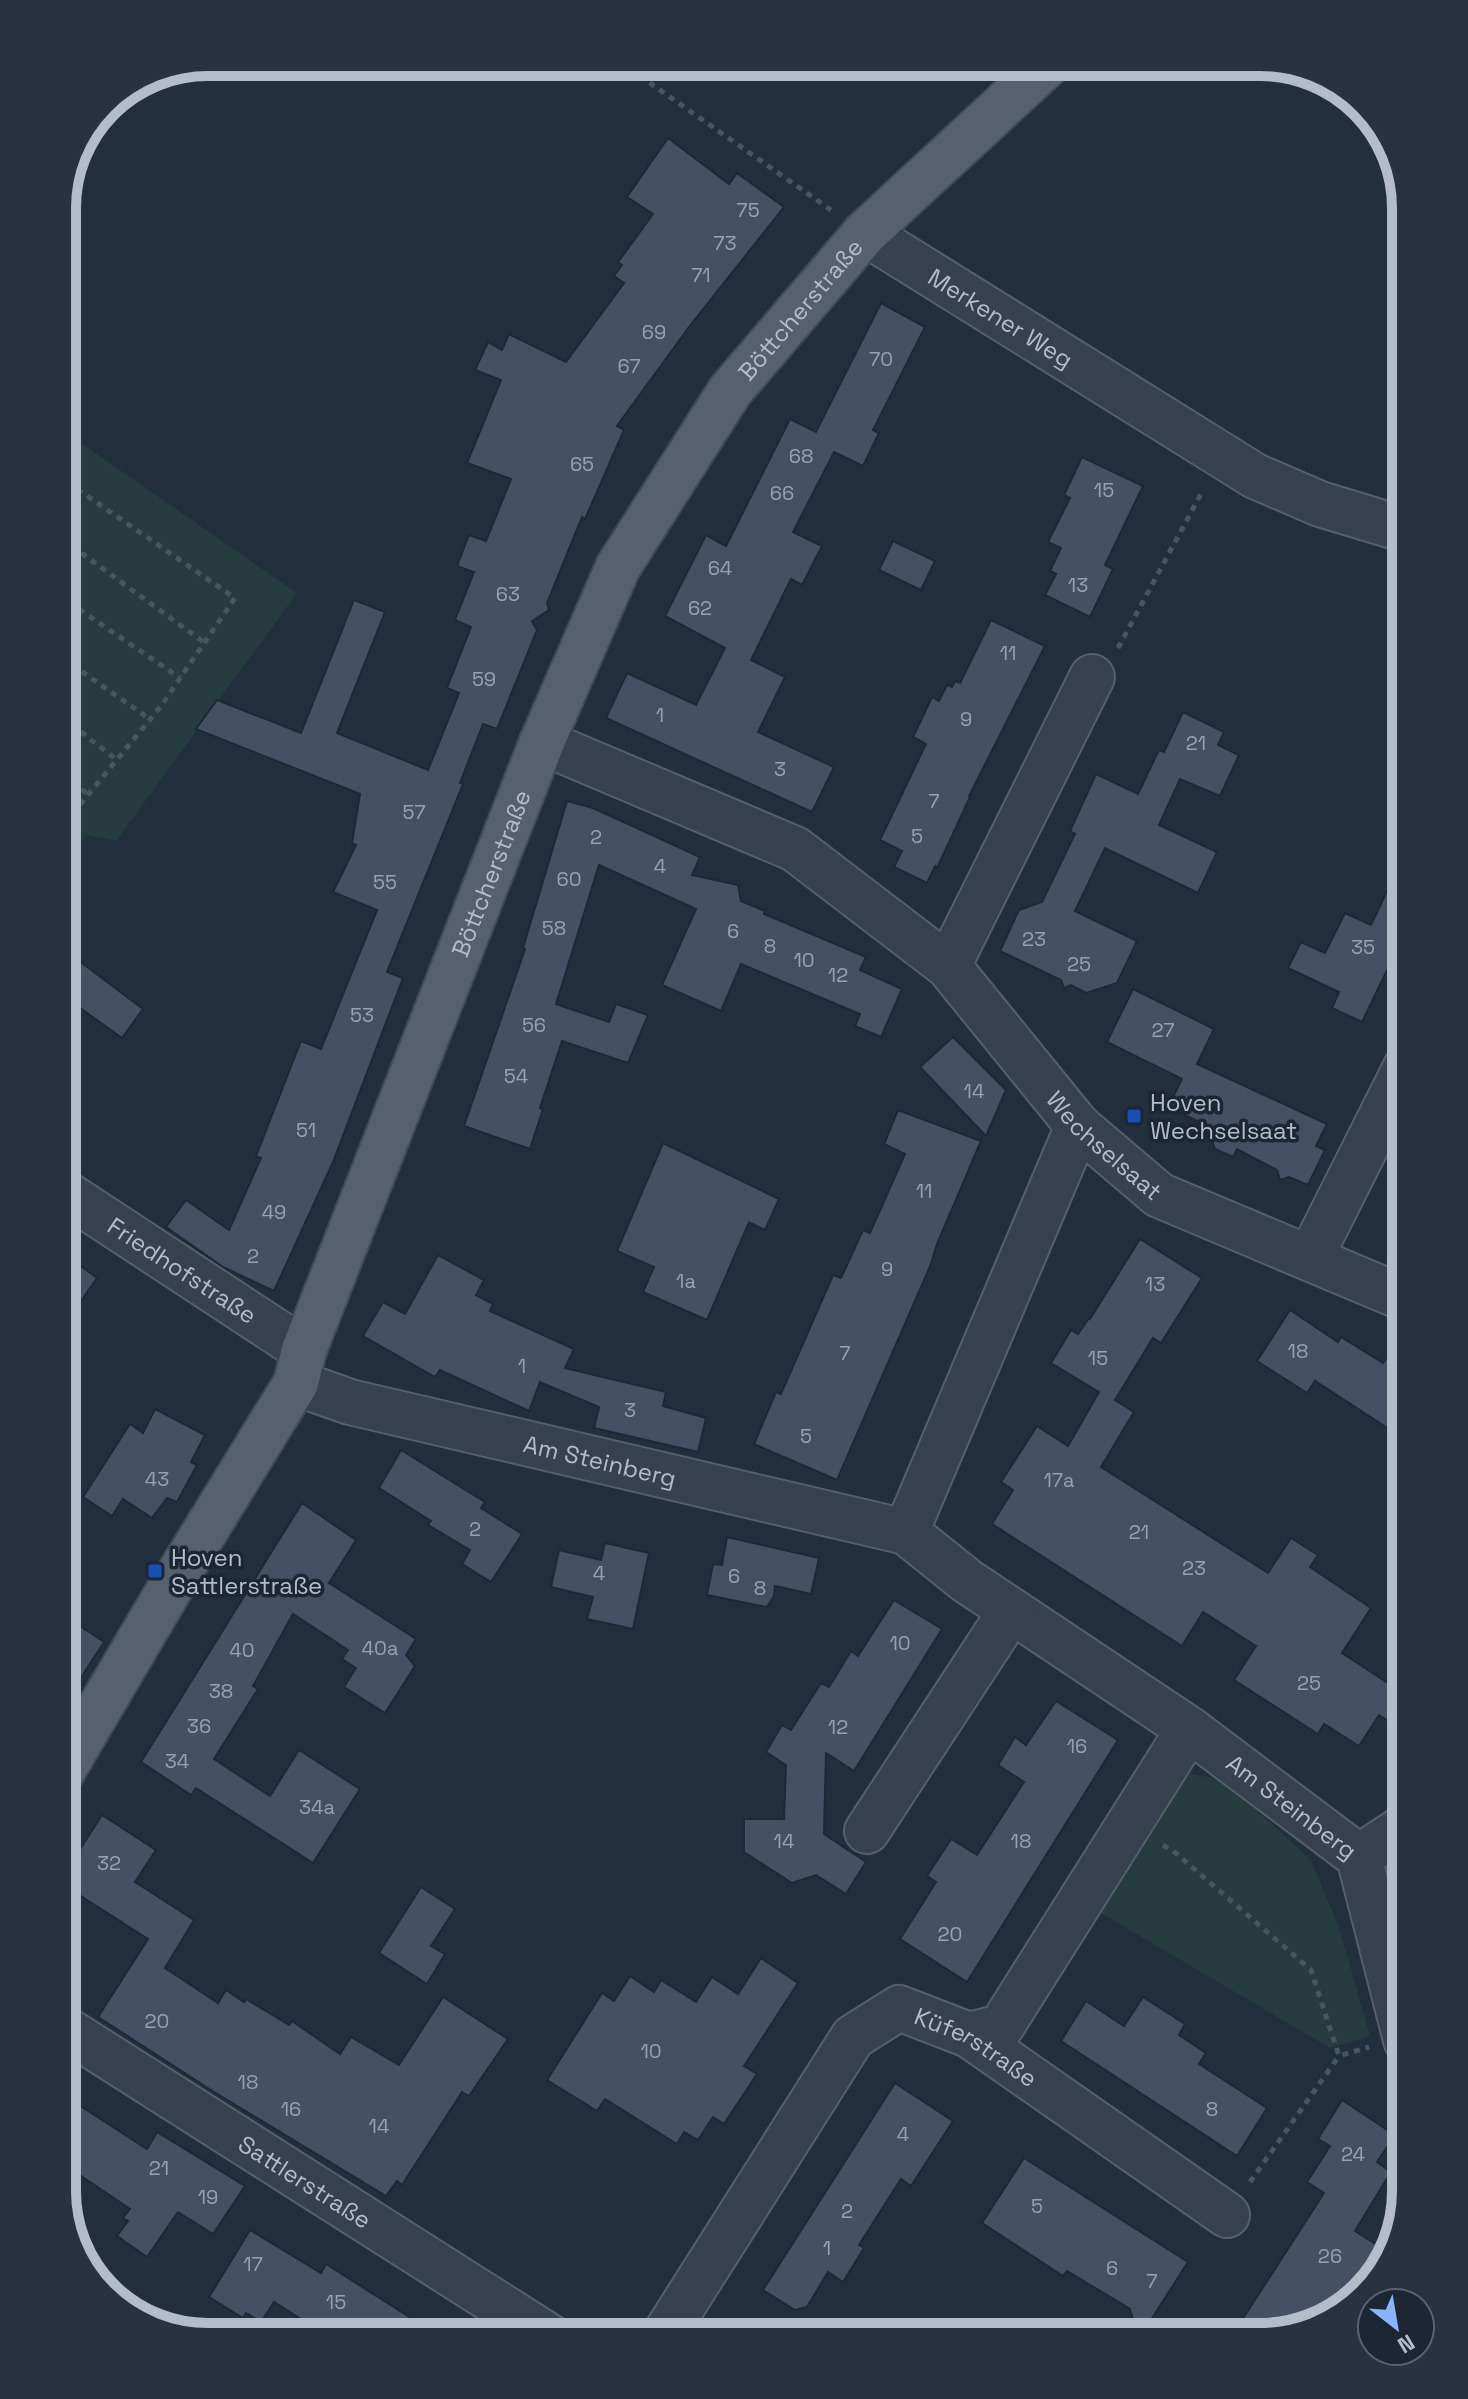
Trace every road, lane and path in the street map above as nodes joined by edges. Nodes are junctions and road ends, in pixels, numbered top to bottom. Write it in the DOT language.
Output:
graph roads {
  1 [pos="640,76"];
  2 [pos="1035,76"];
  3 [pos="865,233"];
  4 [pos="1221,456"];
  5 [pos="77,489"];
  6 [pos="1392,526"];
  7 [pos="76,549"];
  8 [pos="76,607"];
  9 [pos="205,643"];
  10 [pos="76,668"];
  11 [pos="1092,677"];
  12 [pos="180,678"];
  13 [pos="150,720"];
  14 [pos="76,728"];
  15 [pos="542,742"];
  16 [pos="117,760"];
  17 [pos="76,785"];
  18 [pos="89,795"];
  19 [pos="76,810"];
  20 [pos="948,966"];
  21 [pos="1392,1095"];
  22 [pos="1078,1126"];
  23 [pos="76,1201"];
  24 [pos="1310,1258"];
  25 [pos="1392,1293"];
  26 [pos="300,1367"];
  27 [pos="906,1532"];
  28 [pos="1011,1611"];
  29 [pos="1189,1729"];
  30 [pos="76,1748"];
  31 [pos="867,1831"];
  32 [pos="1392,1835"];
  33 [pos="1177,1854"];
  34 [pos="1359,1857"];
  35 [pos="1392,1988"];
  36 [pos="969,2035"];
  37 [pos="76,2036"];
  38 [pos="1392,2042"];
  39 [pos="1339,2056"];
  40 [pos="1227,2215"];
  41 [pos="528,2323"];
  42 [pos="672,2323"];
  1 -- 3 [label="path"];
  2 -- 3 [label="main road, Böttcherstraße"];
  3 -- 4 [label="street, Merkener Weg"];
  3 -- 15 [label="main road, Böttcherstraße"];
  4 -- 6 [label="street, Merkener Weg"];
  4 -- 11 [label="path"];
  5 -- 9 [label="path"];
  7 -- 9 [label="path"];
  8 -- 12 [label="path"];
  9 -- 12 [label="path"];
  10 -- 13 [label="path"];
  11 -- 20 [label="street"];
  12 -- 13 [label="path"];
  13 -- 16 [label="path"];
  14 -- 16 [label="path"];
  15 -- 20 [label="street, Wechselsaat"];
  15 -- 26 [label="main road, Böttcherstraße"];
  16 -- 18 [label="path"];
  17 -- 18 [label="path"];
  18 -- 19 [label="path"];
  20 -- 22 [label="street, Wechselsaat"];
  21 -- 24 [label="street"];
  22 -- 24 [label="street, Wechselsaat"];
  22 -- 27 [label="street"];
  23 -- 26 [label="street, Friedhofstraße"];
  24 -- 25 [label="street, Wechselsaat"];
  26 -- 27 [label="street, Am Steinberg"];
  26 -- 30 [label="main road, Böttcherstraße"];
  27 -- 28 [label="street, Am Steinberg"];
  28 -- 29 [label="street, Am Steinberg"];
  28 -- 31 [label="street"];
  29 -- 34 [label="street, Am Steinberg"];
  29 -- 36 [label="street"];
  32 -- 34 [label="street"];
  33 -- 39 [label="path"];
  34 -- 35 [label="street, Am Steinberg"];
  36 -- 40 [label="street, Küferstraße"];
  36 -- 42 [label="street, Küferstraße"];
  37 -- 41 [label="street, Sattlerstraße"];
  38 -- 39 [label="path"];
  39 -- 40 [label="path"];
}
